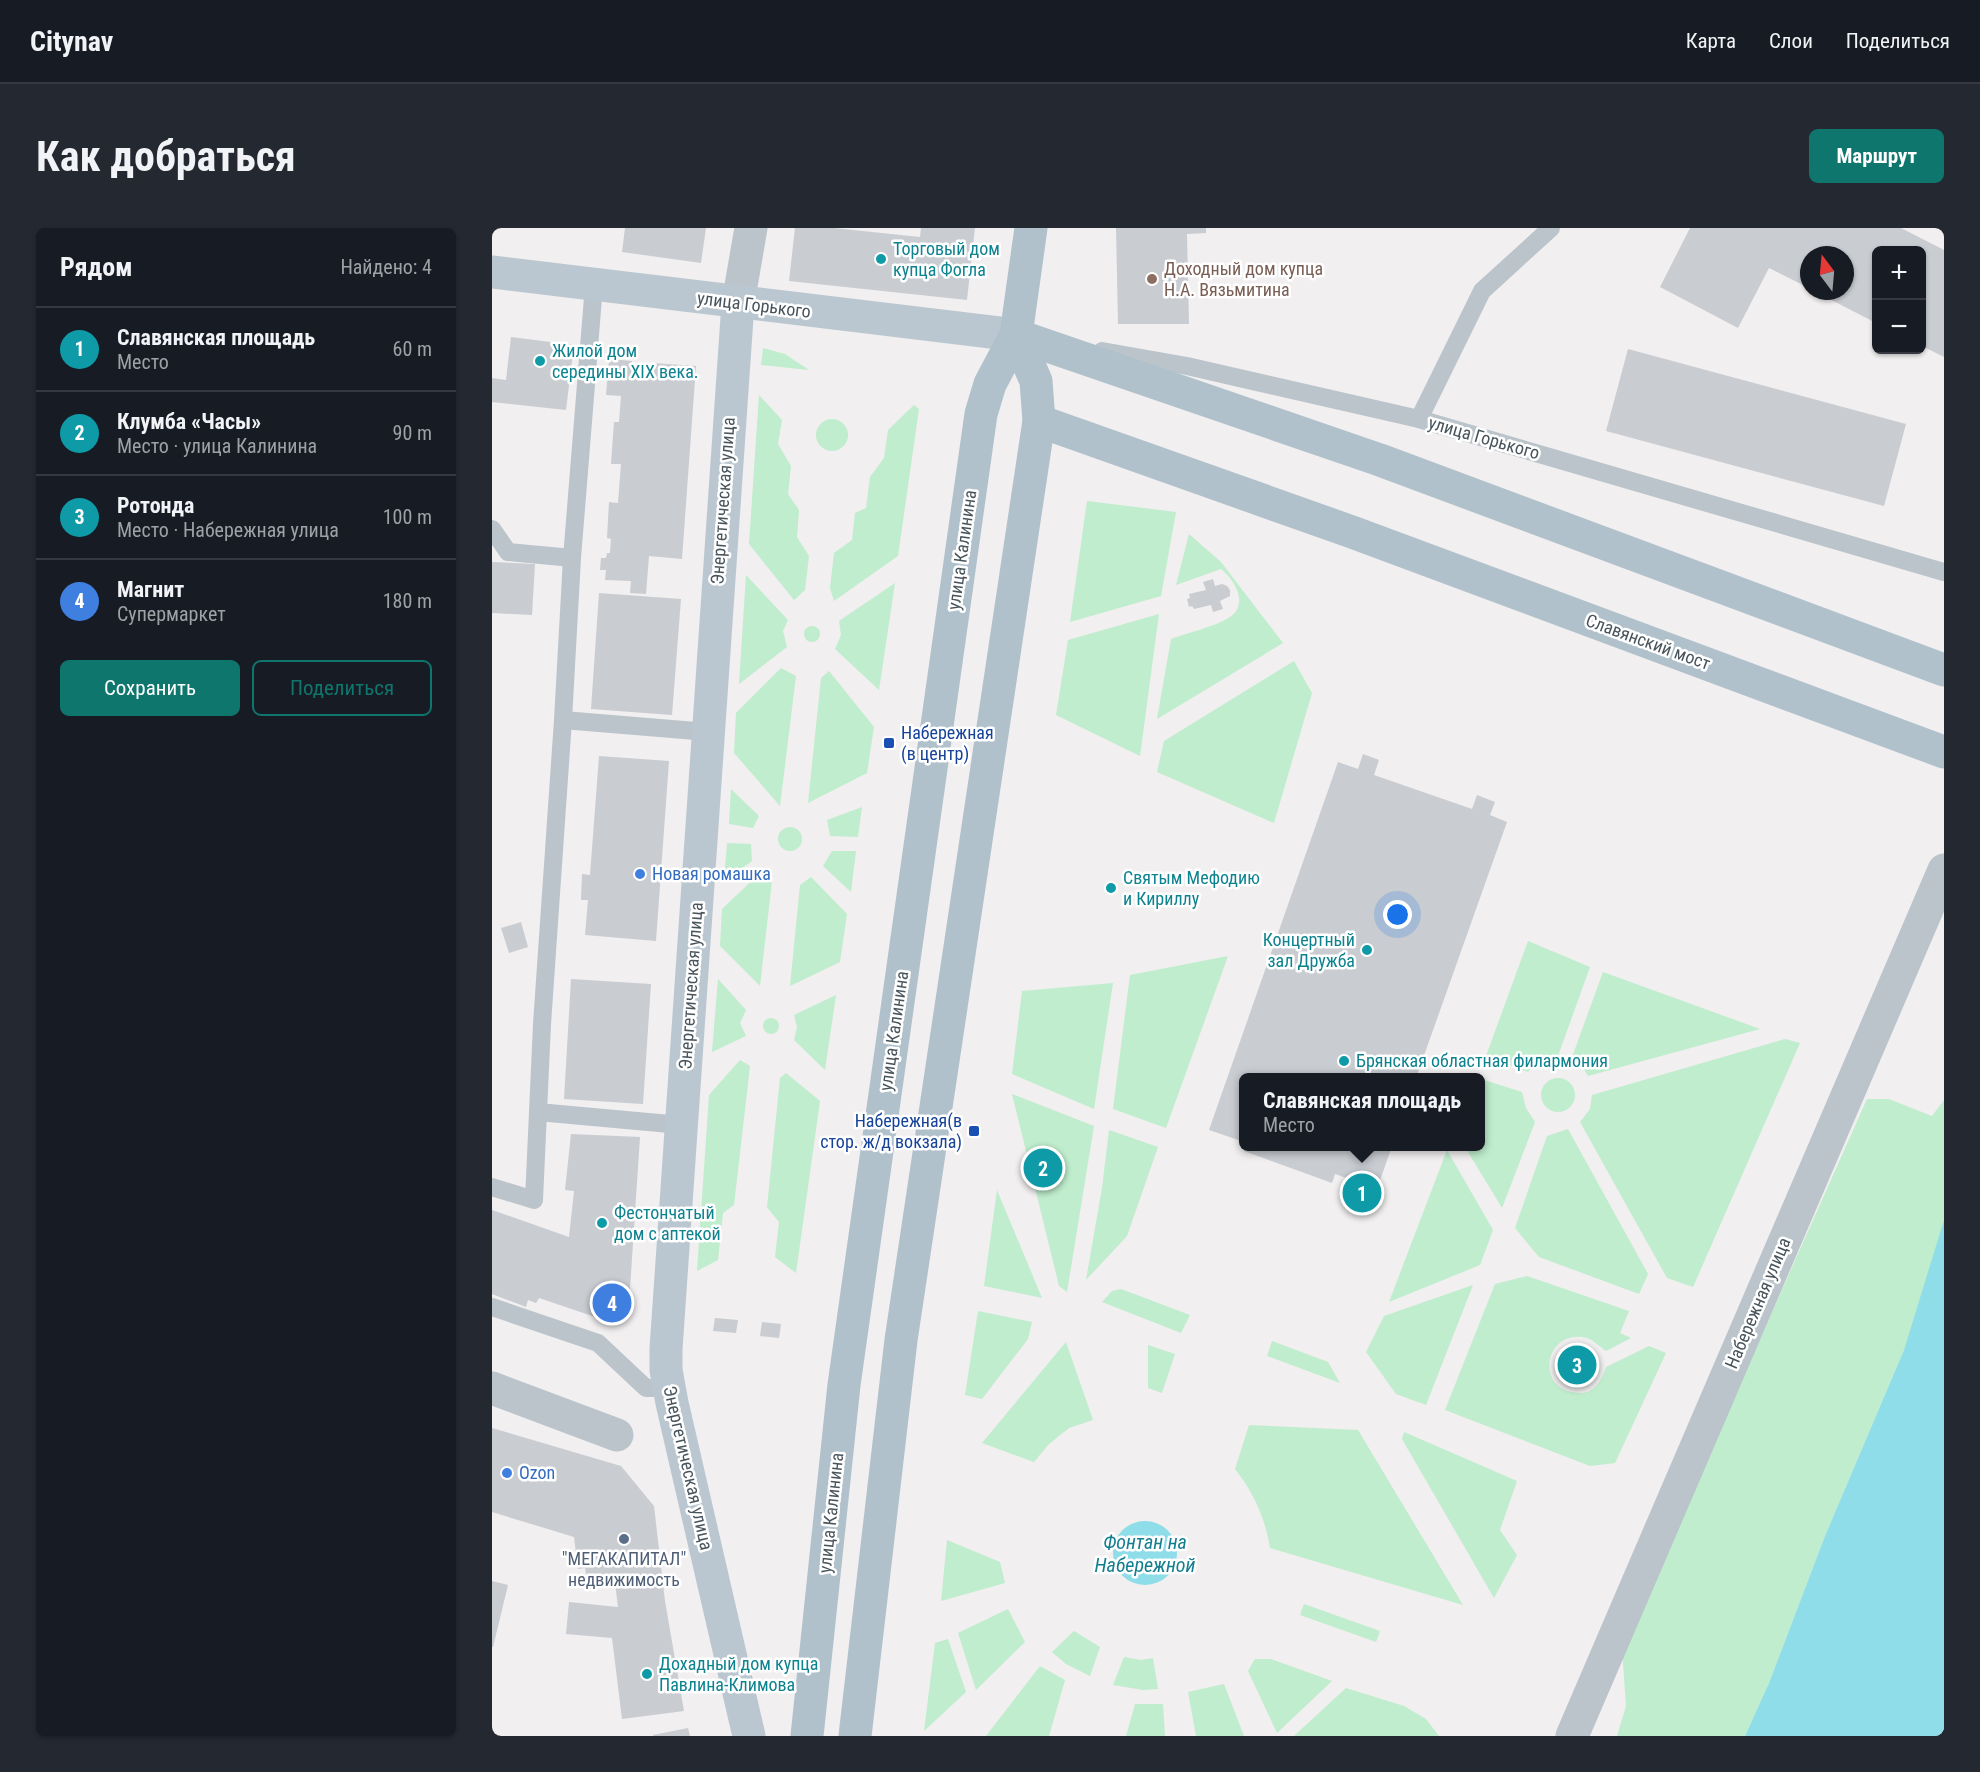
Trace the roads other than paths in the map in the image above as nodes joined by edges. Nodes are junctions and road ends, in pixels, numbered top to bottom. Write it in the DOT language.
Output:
graph roads {
  1 [pos="751,228"];
  2 [pos="1030,228"];
  3 [pos="1551,228"];
  4 [pos="492,272"];
  5 [pos="594,285"];
  6 [pos="738,303"];
  7 [pos="1016,335"];
  8 [pos="1419,419"];
  9 [pos="1039,421"];
  10 [pos="492,529"];
  11 [pos="572,558"];
  12 [pos="1941,566"];
  13 [pos="1944,670"];
  14 [pos="563,720"];
  15 [pos="708,732"];
  16 [pos="1944,752"];
  17 [pos="1944,870"];
  18 [pos="538,1112"];
  19 [pos="681,1125"];
  20 [pos="492,1187"];
  21 [pos="492,1307"];
  22 [pos="492,1388"];
  23 [pos="670,1388"];
  24 [pos="618,1435"];
  25 [pos="749,1736"];
  26 [pos="807,1736"];
  27 [pos="855,1736"];
  28 [pos="1572,1736"];
  1 -- 6 [label="street, Энергетическая улица"];
  2 -- 7 [label="main road, улица Калинина"];
  3 -- 8 [label="lane"];
  4 -- 5 [label="street, улица Горького"];
  5 -- 6 [label="street, улица Горького"];
  5 -- 11 [label="lane"];
  6 -- 7 [label="street, улица Горького"];
  6 -- 15 [label="street, Энергетическая улица"];
  7 -- 8 [label="lane, улица Горького"];
  7 -- 9 [label="main road"];
  7 -- 13 [label="main road, улица Горького"];
  7 -- 26 [label="main road, улица Калинина"];
  8 -- 12 [label="lane, улица Горького"];
  9 -- 16 [label="main road, Славянский мост"];
  9 -- 27 [label="main road"];
  10 -- 11 [label="lane"];
  11 -- 14 [label="lane"];
  14 -- 15 [label="lane"];
  14 -- 18 [label="lane"];
  15 -- 19 [label="street, Энергетическая улица"];
  17 -- 28 [label="street, Набережная улица"];
  18 -- 19 [label="lane"];
  18 -- 20 [label="lane"];
  19 -- 23 [label="street, Энергетическая улица"];
  21 -- 23 [label="lane"];
  22 -- 24 [label="street"];
  23 -- 25 [label="street, Энергетическая улица"];
}
